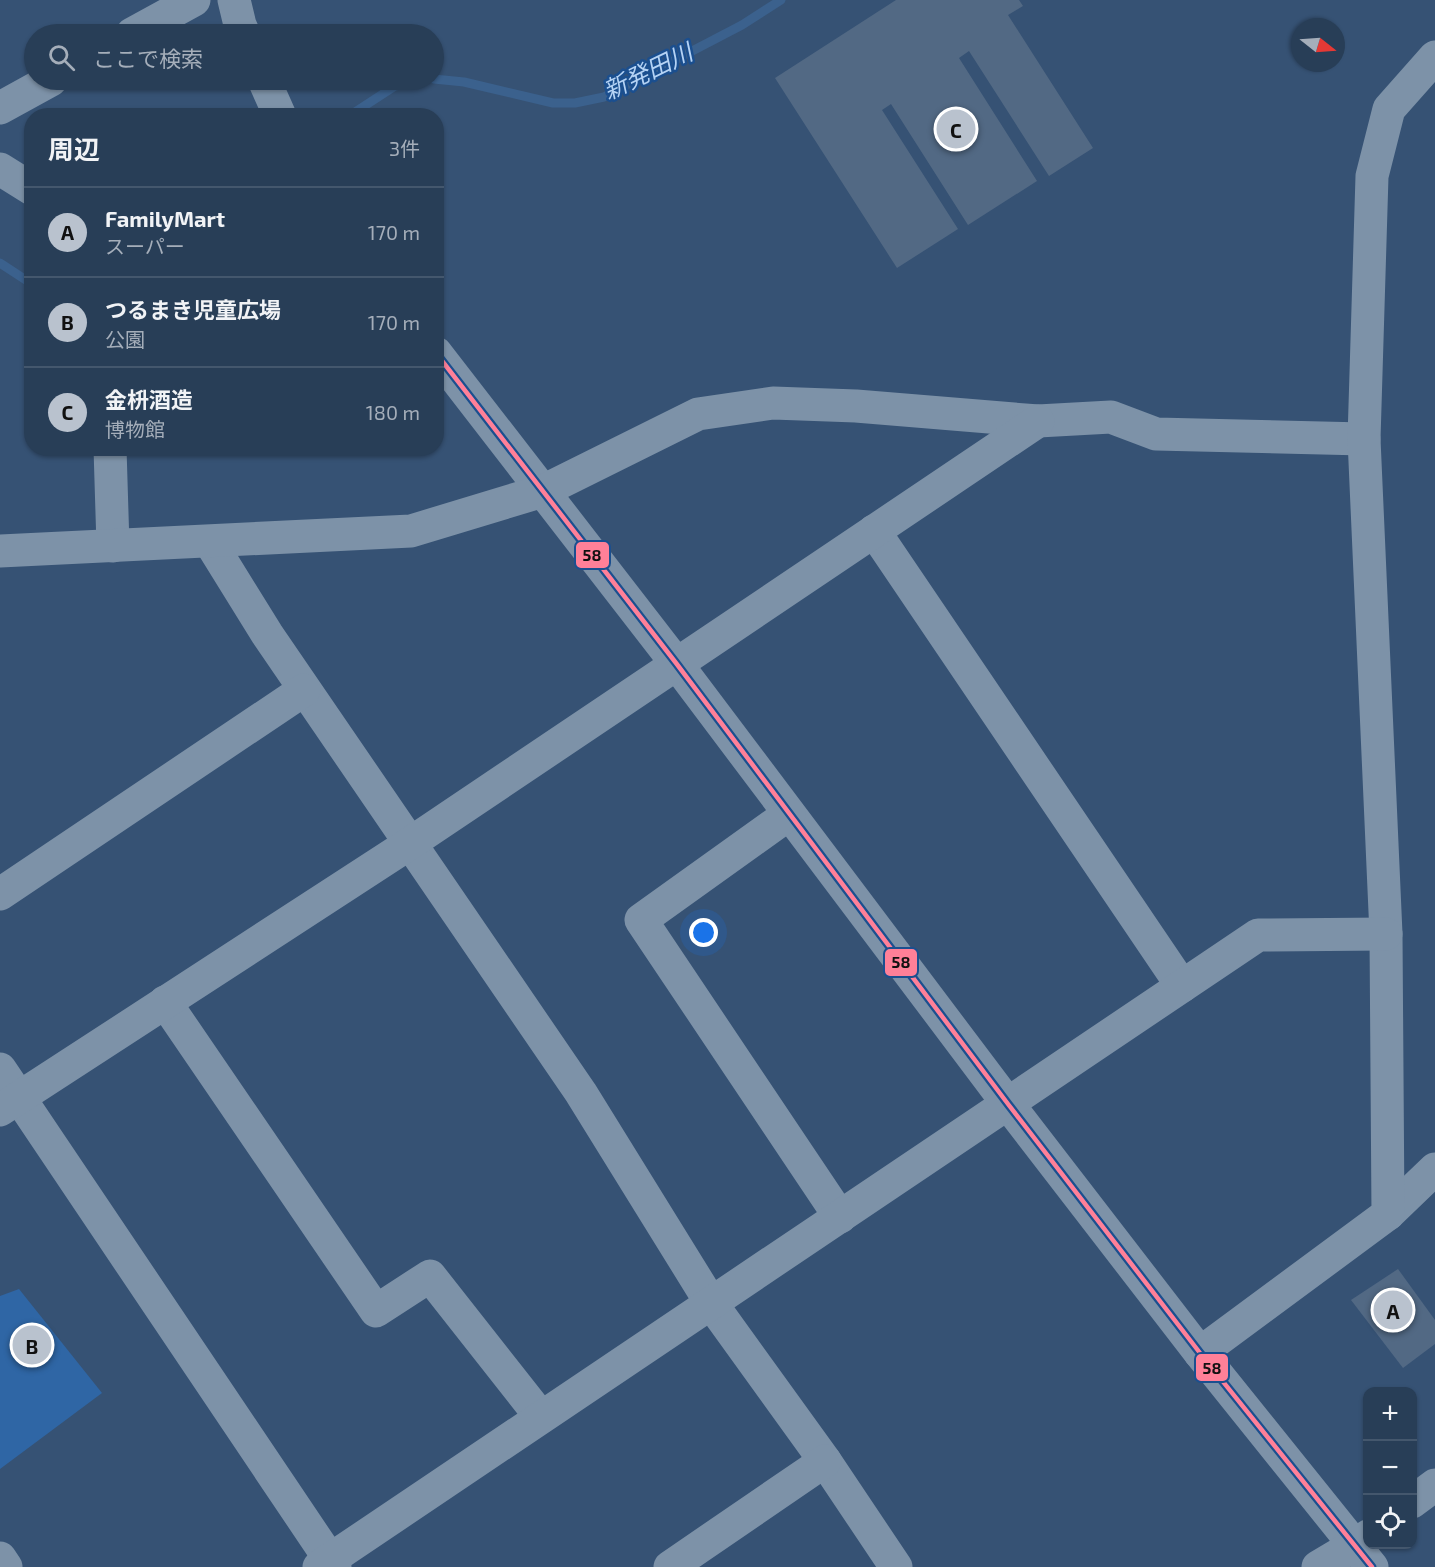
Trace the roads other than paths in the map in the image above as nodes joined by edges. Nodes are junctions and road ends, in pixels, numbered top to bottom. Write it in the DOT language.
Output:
graph roads {
  1 [pos="194,0"];
  2 [pos="234,0"];
  3 [pos="150,24"];
  4 [pos="240,24"];
  5 [pos="1435,57"];
  6 [pos="33,90"];
  7 [pos="268,90"];
  8 [pos="0,108"];
  9 [pos="276,108"];
  10 [pos="0,169"];
  11 [pos="24,184"];
  12 [pos="444,363"];
  13 [pos="1038,421"];
  14 [pos="1364,439"];
  15 [pos="110,456"];
  16 [pos="543,491"];
  17 [pos="874,531"];
  18 [pos="210,542"];
  19 [pos="113,546"];
  20 [pos="0,551"];
  21 [pos="676,663"];
  22 [pos="304,690"];
  23 [pos="789,813"];
  24 [pos="409,844"];
  25 [pos="0,894"];
  26 [pos="1386,934"];
  27 [pos="1182,987"];
  28 [pos="165,1002"];
  29 [pos="0,1069"];
  30 [pos="9,1104"];
  31 [pos="1008,1104"];
  32 [pos="1435,1169"];
  33 [pos="1388,1214"];
  34 [pos="840,1216"];
  35 [pos="711,1304"];
  36 [pos="1200,1353"];
  37 [pos="541,1418"];
  38 [pos="825,1461"];
  39 [pos="1435,1485"];
  40 [pos="1417,1499"];
  41 [pos="1363,1547"];
  42 [pos="1365,1549"];
  43 [pos="0,1558"];
  44 [pos="328,1565"];
  45 [pos="6,1567"];
  46 [pos="670,1567"];
  47 [pos="896,1567"];
  48 [pos="1318,1567"];
  1 -- 3 [label="street"];
  2 -- 4 [label="street"];
  5 -- 14 [label="street"];
  6 -- 8 [label="street"];
  7 -- 9 [label="street"];
  10 -- 11 [label="street"];
  12 -- 16 [label="street"];
  13 -- 14 [label="street"];
  13 -- 16 [label="street"];
  13 -- 17 [label="street"];
  14 -- 26 [label="street"];
  15 -- 19 [label="street"];
  16 -- 18 [label="street"];
  16 -- 21 [label="street"];
  17 -- 21 [label="street"];
  17 -- 27 [label="street"];
  18 -- 19 [label="street"];
  18 -- 22 [label="street"];
  19 -- 20 [label="street"];
  21 -- 23 [label="street"];
  21 -- 24 [label="street"];
  22 -- 24 [label="street"];
  22 -- 25 [label="street"];
  23 -- 31 [label="street"];
  23 -- 34 [label="street"];
  24 -- 28 [label="street"];
  24 -- 35 [label="street"];
  26 -- 27 [label="street"];
  26 -- 33 [label="street"];
  27 -- 31 [label="street"];
  28 -- 30 [label="street"];
  28 -- 37 [label="street"];
  29 -- 30 [label="street"];
  30 -- 44 [label="street"];
  31 -- 34 [label="street"];
  31 -- 36 [label="street"];
  32 -- 33 [label="street"];
  33 -- 36 [label="street"];
  34 -- 35 [label="street"];
  35 -- 37 [label="street"];
  35 -- 38 [label="street"];
  36 -- 41 [label="street"];
  37 -- 44 [label="street"];
  38 -- 46 [label="street"];
  38 -- 47 [label="street"];
  39 -- 40 [label="street"];
  42 -- 48 [label="street"];
  43 -- 45 [label="street"];
}
